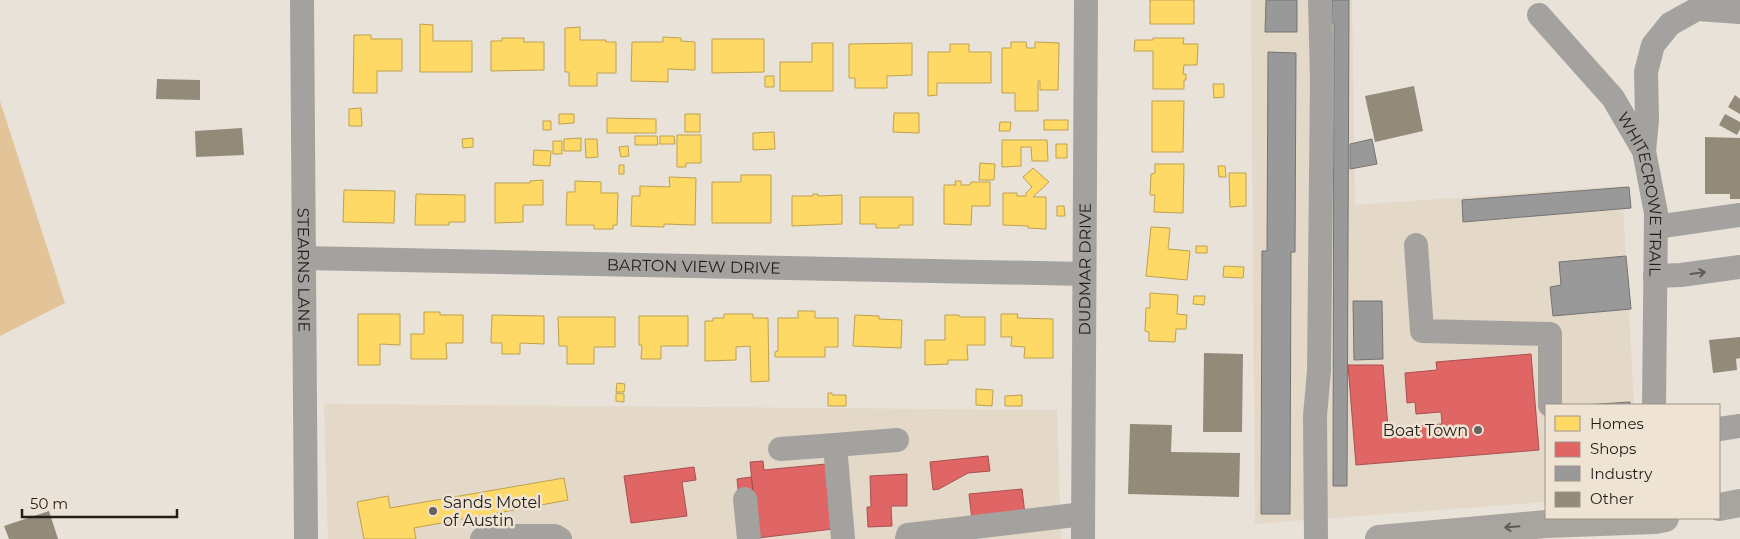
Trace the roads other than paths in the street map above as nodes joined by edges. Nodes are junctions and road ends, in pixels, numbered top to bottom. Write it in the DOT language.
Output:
graph roads {
  1 [pos="302,0"];
  2 [pos="1086,0"];
  3 [pos="1320,0"];
  4 [pos="1740,12"];
  5 [pos="1539,15"];
  6 [pos="1644,151"];
  7 [pos="1740,215"];
  8 [pos="1656,227"];
  9 [pos="1416,245"];
  10 [pos="304,258"];
  11 [pos="1740,267"];
  12 [pos="1084,274"];
  13 [pos="1655,276"];
  14 [pos="1550,404"];
  15 [pos="1654,404"];
  16 [pos="1740,426"];
  17 [pos="1720,429"];
  18 [pos="897,440"];
  19 [pos="835,445"];
  20 [pos="780,449"];
  21 [pos="745,499"];
  22 [pos="1740,503"];
  23 [pos="1720,507"];
  24 [pos="1083,514"];
  25 [pos="1621,519"];
  26 [pos="1546,521"];
  27 [pos="980,533"];
  28 [pos="306,539"];
  29 [pos="482,539"];
  30 [pos="560,539"];
  31 [pos="749,539"];
  32 [pos="842,539"];
  33 [pos="907,539"];
  34 [pos="1083,539"];
  35 [pos="1316,539"];
  36 [pos="1379,539"];
  1 -- 10 [label="street, STEARNS LANE"];
  2 -- 12 [label="street, DUDMAR DRIVE"];
  3 -- 35 [label="street"];
  4 -- 6 [label="street"];
  5 -- 6 [label="street, WHITECROWE TRAIL"];
  6 -- 8 [label="street, WHITECROWE TRAIL"];
  7 -- 8 [label="street"];
  8 -- 13 [label="street, WHITECROWE TRAIL"];
  9 -- 14 [label="street"];
  10 -- 12 [label="street, BARTON VIEW DRIVE"];
  10 -- 28 [label="street, STEARNS LANE"];
  13 -- 11 [label="street, one-way"];
  12 -- 24 [label="street, DUDMAR DRIVE"];
  13 -- 15 [label="street, WHITECROWE TRAIL"];
  16 -- 17 [label="street"];
  18 -- 19 [label="street"];
  19 -- 20 [label="street"];
  19 -- 32 [label="street"];
  21 -- 31 [label="street"];
  22 -- 23 [label="main road"];
  24 -- 27 [label="street"];
  24 -- 34 [label="street, DUDMAR DRIVE"];
  25 -- 26 [label="main road"];
  26 -- 36 [label="main road, one-way"];
  27 -- 33 [label="street"];
  29 -- 30 [label="street"];
}
